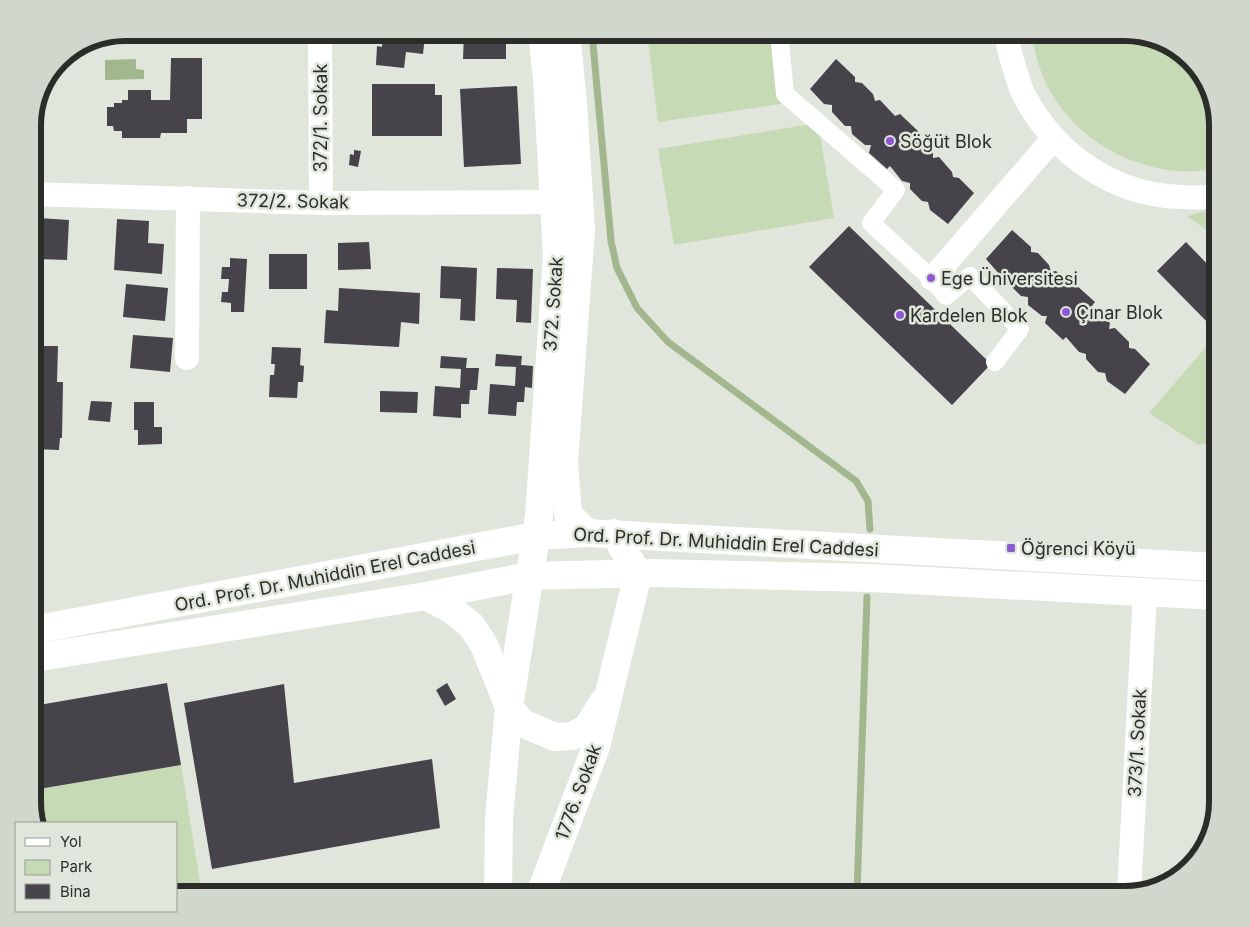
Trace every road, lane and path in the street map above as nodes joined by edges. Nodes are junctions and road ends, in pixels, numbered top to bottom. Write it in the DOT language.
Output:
graph roads {
  1 [pos="320,41"];
  2 [pos="543,41"];
  3 [pos="567,41"];
  4 [pos="780,41"];
  5 [pos="1007,41"];
  6 [pos="1053,139"];
  7 [pos="41,194"];
  8 [pos="188,198"];
  9 [pos="1209,198"];
  10 [pos="554,202"];
  11 [pos="321,203"];
  12 [pos="932,278"];
  13 [pos="187,358"];
  14 [pos="995,362"];
  15 [pos="568,514"];
  16 [pos="537,526"];
  17 [pos="601,533"];
  18 [pos="1209,567"];
  19 [pos="638,574"];
  20 [pos="529,576"];
  21 [pos="1146,593"];
  22 [pos="426,596"];
  23 [pos="1209,596"];
  24 [pos="41,628"];
  25 [pos="41,657"];
  26 [pos="611,689"];
  27 [pos="509,707"];
  28 [pos="498,886"];
  29 [pos="543,886"];
  30 [pos="1129,886"];
  1 -- 11 [label="street, 372/1. Sokak"];
  2 -- 10 [label="main road, 372. Sokak"];
  3 -- 15 [label="main road, 372. Sokak"];
  4 -- 12 [label="street"];
  5 -- 6 [label="street"];
  6 -- 9 [label="street"];
  6 -- 12 [label="street"];
  7 -- 8 [label="street, 372/2. Sokak"];
  8 -- 11 [label="street, 372/2. Sokak"];
  8 -- 13 [label="street"];
  10 -- 11 [label="street, 372/2. Sokak"];
  10 -- 16 [label="main road, 372. Sokak"];
  12 -- 14 [label="street"];
  15 -- 16 [label="street"];
  15 -- 17 [label="main road"];
  16 -- 17 [label="main road, Ord. Prof. Dr. Muhiddin Erel Caddesi"];
  16 -- 20 [label="main road, 372. Sokak"];
  16 -- 24 [label="main road, Ord. Prof. Dr. Muhiddin Erel Caddesi"];
  17 -- 18 [label="main road, Ord. Prof. Dr. Muhiddin Erel Caddesi"];
  17 -- 19 [label="main road"];
  19 -- 20 [label="main road, Ord. Prof. Dr. Muhiddin Erel Caddesi"];
  19 -- 21 [label="main road, Ord. Prof. Dr. Muhiddin Erel Caddesi"];
  19 -- 26 [label="main road, 1776. Sokak"];
  20 -- 22 [label="main road, Ord. Prof. Dr. Muhiddin Erel Caddesi"];
  20 -- 27 [label="main road, 1776. Sokak"];
  21 -- 23 [label="main road, Ord. Prof. Dr. Muhiddin Erel Caddesi"];
  21 -- 30 [label="street, 373/1. Sokak"];
  22 -- 25 [label="main road, Ord. Prof. Dr. Muhiddin Erel Caddesi"];
  22 -- 27 [label="main road, 1776. Sokak"];
  26 -- 27 [label="main road, 1776. Sokak"];
  26 -- 29 [label="main road, 1776. Sokak"];
  27 -- 28 [label="main road, 1776. Sokak"];
}
